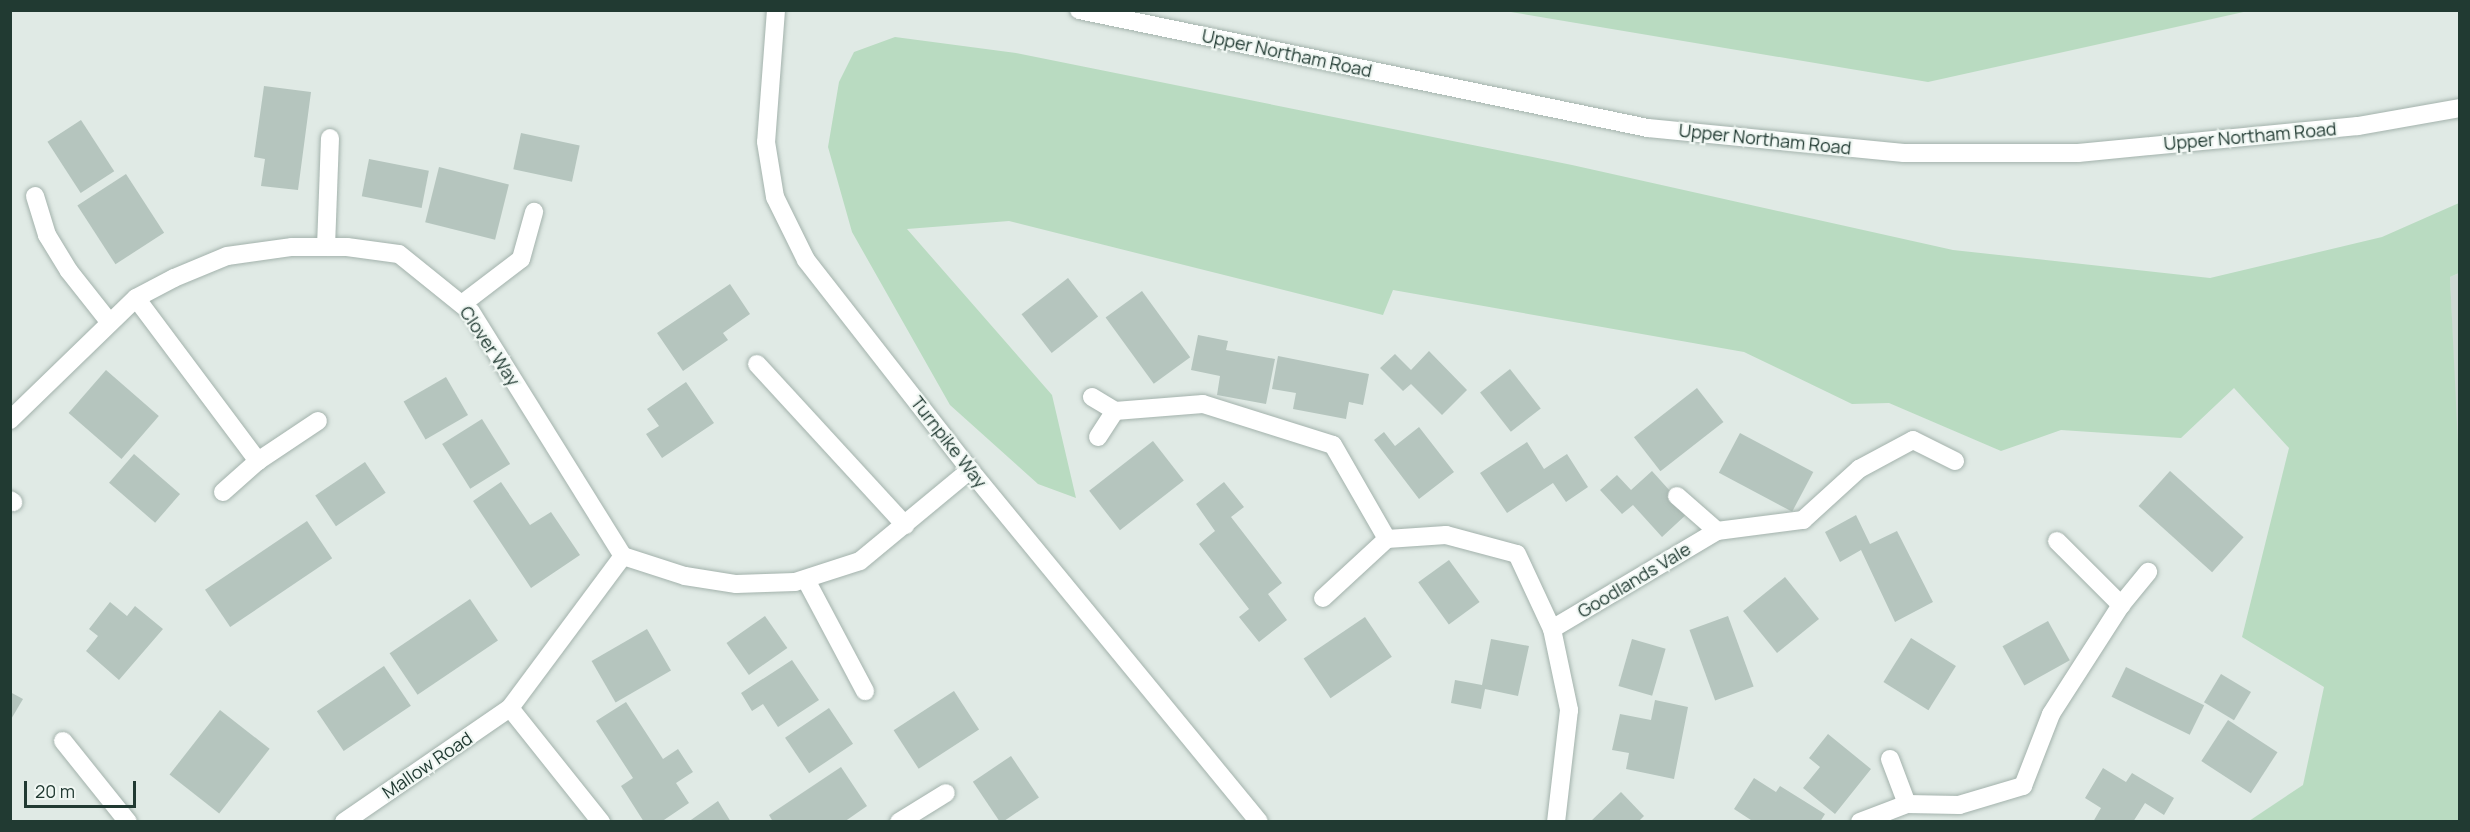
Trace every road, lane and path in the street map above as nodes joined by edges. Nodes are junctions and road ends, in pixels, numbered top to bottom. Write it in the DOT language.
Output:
graph roads {
  1 [pos="776,10"];
  2 [pos="1080,10"];
  3 [pos="2460,108"];
  4 [pos="330,138"];
  5 [pos="35,196"];
  6 [pos="534,212"];
  7 [pos="326,247"];
  8 [pos="136,298"];
  9 [pos="462,304"];
  10 [pos="110,324"];
  11 [pos="757,364"];
  12 [pos="1092,397"];
  13 [pos="1115,411"];
  14 [pos="10,420"];
  15 [pos="318,421"];
  16 [pos="1098,437"];
  17 [pos="258,461"];
  18 [pos="1955,461"];
  19 [pos="970,470"];
  20 [pos="223,492"];
  21 [pos="1677,496"];
  22 [pos="905,525"];
  23 [pos="1717,531"];
  24 [pos="1386,539"];
  25 [pos="2057,541"];
  26 [pos="623,556"];
  27 [pos="2148,572"];
  28 [pos="806,580"];
  29 [pos="1323,598"];
  30 [pos="2121,605"];
  31 [pos="1552,629"];
  32 [pos="865,691"];
  33 [pos="510,708"];
  34 [pos="63,741"];
  35 [pos="1890,759"];
  36 [pos="946,793"];
  37 [pos="1907,804"];
  38 [pos="902,821"];
  39 [pos="128,822"];
  40 [pos="344,822"];
  41 [pos="600,822"];
  42 [pos="1259,822"];
  43 [pos="1556,822"];
  44 [pos="1860,822"];
  1 -- 19 [label="street, Turnpike Way"];
  2 -- 3 [label="street, Upper Northam Road"];
  4 -- 7 [label="street"];
  5 -- 10 [label="street"];
  6 -- 9 [label="street"];
  7 -- 8 [label="street, Clover Way"];
  7 -- 9 [label="street, Clover Way"];
  8 -- 10 [label="street, Clover Way"];
  8 -- 17 [label="street"];
  9 -- 26 [label="street, Clover Way"];
  10 -- 14 [label="street, Clover Way"];
  11 -- 22 [label="street"];
  12 -- 13 [label="street"];
  13 -- 16 [label="street"];
  13 -- 24 [label="street"];
  15 -- 17 [label="street"];
  17 -- 20 [label="street"];
  18 -- 23 [label="street, Goodlands Vale"];
  19 -- 22 [label="street"];
  19 -- 42 [label="street, Turnpike Way"];
  21 -- 23 [label="street"];
  22 -- 28 [label="street"];
  23 -- 31 [label="street, Goodlands Vale"];
  24 -- 29 [label="street"];
  24 -- 31 [label="street"];
  25 -- 30 [label="street"];
  26 -- 28 [label="street"];
  26 -- 33 [label="street, Mallow Road"];
  27 -- 30 [label="street"];
  28 -- 32 [label="street"];
  30 -- 37 [label="street"];
  31 -- 43 [label="street"];
  33 -- 40 [label="street, Mallow Road"];
  33 -- 41 [label="street"];
  34 -- 39 [label="street"];
  35 -- 37 [label="street"];
  36 -- 38 [label="street"];
  37 -- 44 [label="street"];
}
